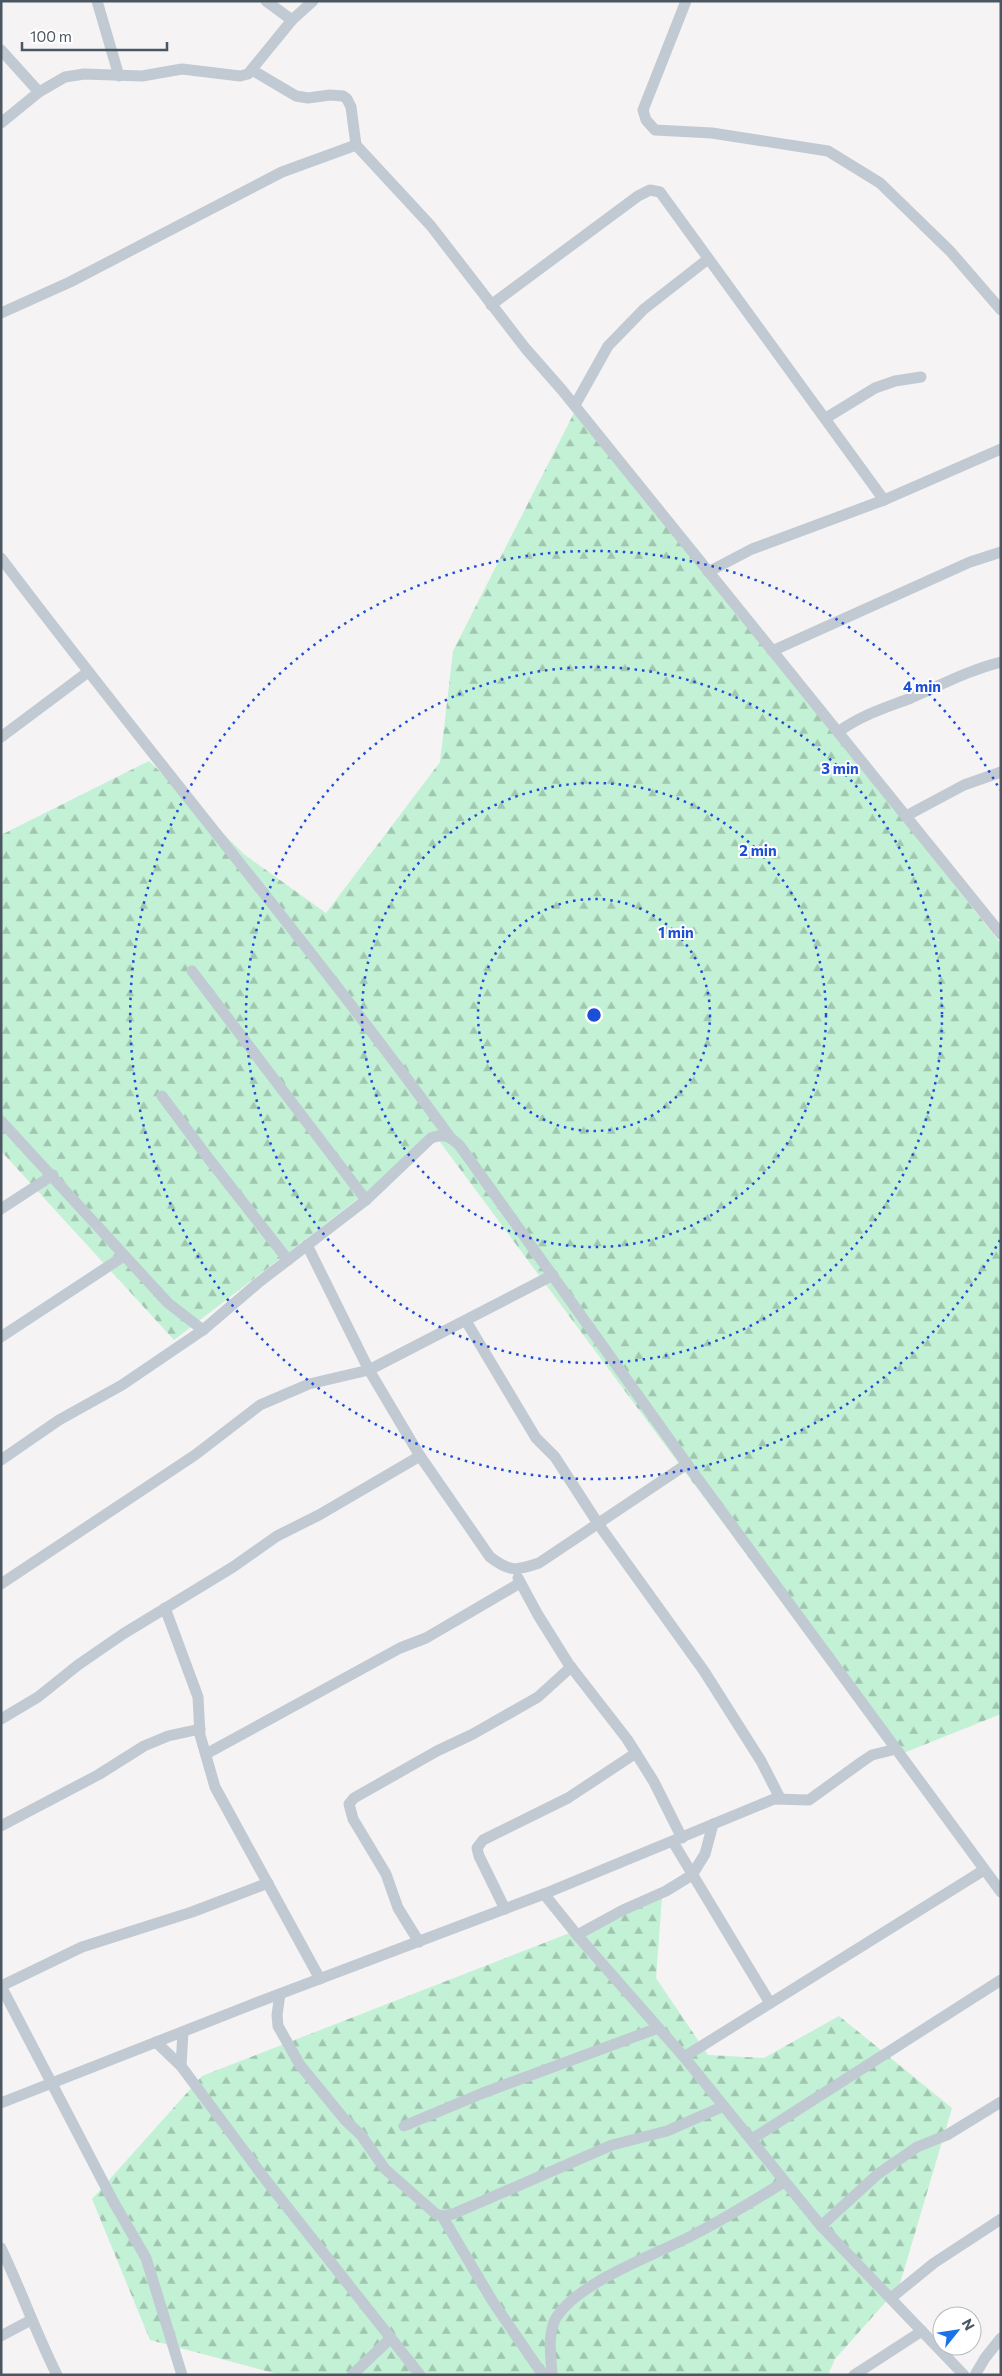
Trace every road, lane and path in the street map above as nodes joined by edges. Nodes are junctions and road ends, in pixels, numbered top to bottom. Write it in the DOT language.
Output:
graph roads {
  1 [pos="97,1"];
  2 [pos="266,1"];
  3 [pos="313,1"];
  4 [pos="686,1"];
  5 [pos="292,20"];
  6 [pos="1,50"];
  7 [pos="252,70"];
  8 [pos="119,76"];
  9 [pos="39,92"];
  10 [pos="1,123"];
  11 [pos="356,145"];
  12 [pos="708,259"];
  13 [pos="492,305"];
  14 [pos="1001,310"];
  15 [pos="1,313"];
  16 [pos="921,378"];
  17 [pos="574,405"];
  18 [pos="826,418"];
  19 [pos="1001,450"];
  20 [pos="884,500"];
  21 [pos="1001,552"];
  22 [pos="1,558"];
  23 [pos="708,572"];
  24 [pos="772,651"];
  25 [pos="1001,662"];
  26 [pos="88,672"];
  27 [pos="838,732"];
  28 [pos="1,737"];
  29 [pos="1001,772"];
  30 [pos="906,816"];
  31 [pos="1001,934"];
  32 [pos="192,971"];
  33 [pos="162,1096"];
  34 [pos="1,1121"];
  35 [pos="450,1137"];
  36 [pos="53,1175"];
  37 [pos="366,1200"];
  38 [pos="1,1209"];
  39 [pos="307,1246"];
  40 [pos="124,1256"];
  41 [pos="288,1260"];
  42 [pos="553,1275"];
  43 [pos="466,1321"];
  44 [pos="203,1330"];
  45 [pos="1,1336"];
  46 [pos="369,1370"];
  47 [pos="420,1456"];
  48 [pos="1,1460"];
  49 [pos="687,1464"];
  50 [pos="599,1525"];
  51 [pos="513,1570"];
  52 [pos="520,1583"];
  53 [pos="1,1584"];
  54 [pos="165,1608"];
  55 [pos="571,1667"];
  56 [pos="1,1719"];
  57 [pos="200,1729"];
  58 [pos="896,1749"];
  59 [pos="636,1753"];
  60 [pos="206,1754"];
  61 [pos="780,1798"];
  62 [pos="713,1824"];
  63 [pos="1,1826"];
  64 [pos="677,1840"];
  65 [pos="984,1870"];
  66 [pos="692,1875"];
  67 [pos="268,1883"];
  68 [pos="1001,1892"];
  69 [pos="544,1894"];
  70 [pos="505,1909"];
  71 [pos="577,1935"];
  72 [pos="419,1942"];
  73 [pos="320,1979"];
  74 [pos="1001,1980"];
  75 [pos="280,1994"];
  76 [pos="770,2003"];
  77 [pos="658,2028"];
  78 [pos="183,2032"];
  79 [pos="156,2042"];
  80 [pos="684,2057"];
  81 [pos="181,2066"];
  82 [pos="53,2083"];
  83 [pos="1001,2102"];
  84 [pos="1,2103"];
  85 [pos="724,2106"];
  86 [pos="404,2126"];
  87 [pos="752,2139"];
  88 [pos="784,2182"];
  89 [pos="442,2216"];
  90 [pos="1001,2219"];
  91 [pos="821,2226"];
  92 [pos="1,2248"];
  93 [pos="891,2298"];
  94 [pos="31,2320"];
  95 [pos="922,2330"];
  96 [pos="1,2336"];
  97 [pos="391,2338"];
  98 [pos="1001,2338"];
  99 [pos="57,2375"];
  100 [pos="182,2375"];
  101 [pos="352,2375"];
  102 [pos="420,2375"];
  103 [pos="543,2375"];
  104 [pos="552,2375"];
  105 [pos="854,2375"];
  106 [pos="964,2375"];
  107 [pos="975,2375"];
  1 -- 8 [label="street"];
  2 -- 5 [label="street"];
  3 -- 5 [label="street"];
  4 -- 14 [label="street"];
  5 -- 7 [label="street"];
  6 -- 9 [label="street"];
  7 -- 8 [label="street"];
  7 -- 11 [label="street"];
  8 -- 9 [label="street"];
  9 -- 10 [label="street"];
  11 -- 13 [label="street"];
  11 -- 15 [label="street"];
  12 -- 13 [label="street"];
  12 -- 17 [label="street"];
  12 -- 18 [label="street"];
  13 -- 17 [label="street"];
  16 -- 18 [label="street"];
  17 -- 23 [label="street"];
  18 -- 20 [label="street"];
  19 -- 20 [label="street"];
  20 -- 23 [label="street"];
  21 -- 24 [label="street"];
  22 -- 26 [label="street"];
  23 -- 24 [label="street"];
  24 -- 27 [label="street"];
  25 -- 27 [label="street"];
  26 -- 28 [label="street"];
  26 -- 35 [label="street"];
  27 -- 30 [label="street"];
  29 -- 30 [label="street"];
  30 -- 31 [label="street"];
  32 -- 37 [label="street"];
  33 -- 41 [label="street"];
  34 -- 36 [label="street"];
  35 -- 37 [label="street"];
  35 -- 42 [label="street"];
  36 -- 38 [label="street"];
  36 -- 40 [label="street"];
  37 -- 39 [label="street"];
  39 -- 41 [label="street"];
  39 -- 46 [label="street"];
  40 -- 44 [label="street"];
  40 -- 45 [label="street"];
  41 -- 44 [label="street"];
  42 -- 43 [label="street"];
  42 -- 49 [label="street"];
  43 -- 46 [label="street"];
  43 -- 50 [label="street"];
  44 -- 48 [label="street"];
  46 -- 47 [label="street"];
  46 -- 53 [label="street"];
  47 -- 51 [label="street"];
  47 -- 54 [label="street"];
  49 -- 50 [label="street"];
  49 -- 58 [label="street"];
  50 -- 51 [label="street"];
  50 -- 61 [label="street"];
  51 -- 52 [label="street"];
  52 -- 55 [label="street"];
  52 -- 60 [label="street"];
  54 -- 56 [label="street"];
  54 -- 57 [label="street"];
  55 -- 59 [label="street"];
  55 -- 72 [label="street"];
  57 -- 60 [label="street"];
  57 -- 63 [label="street"];
  58 -- 61 [label="street"];
  58 -- 65 [label="street"];
  59 -- 64 [label="street"];
  59 -- 70 [label="street"];
  60 -- 67 [label="street"];
  61 -- 62 [label="street"];
  62 -- 64 [label="street"];
  62 -- 66 [label="street"];
  64 -- 66 [label="street"];
  64 -- 69 [label="street"];
  65 -- 68 [label="street"];
  65 -- 76 [label="street"];
  66 -- 71 [label="street"];
  66 -- 76 [label="street"];
  67 -- 73 [label="street"];
  67 -- 82 [label="street"];
  69 -- 70 [label="street"];
  69 -- 71 [label="street"];
  70 -- 72 [label="street"];
  71 -- 77 [label="street"];
  72 -- 73 [label="street"];
  73 -- 75 [label="street"];
  74 -- 87 [label="street"];
  75 -- 78 [label="street"];
  75 -- 89 [label="street"];
  76 -- 80 [label="street"];
  77 -- 80 [label="street"];
  77 -- 86 [label="street"];
  78 -- 79 [label="street"];
  78 -- 81 [label="street"];
  79 -- 81 [label="street"];
  79 -- 82 [label="street"];
  80 -- 85 [label="street"];
  81 -- 97 [label="street"];
  82 -- 84 [label="street"];
  82 -- 100 [label="street"];
  83 -- 91 [label="street"];
  85 -- 87 [label="street"];
  85 -- 89 [label="street"];
  87 -- 88 [label="street"];
  88 -- 91 [label="street"];
  88 -- 104 [label="street"];
  89 -- 103 [label="street"];
  90 -- 93 [label="street"];
  91 -- 93 [label="street"];
  92 -- 94 [label="street"];
  93 -- 95 [label="street"];
  94 -- 96 [label="street"];
  94 -- 99 [label="street"];
  95 -- 105 [label="street"];
  95 -- 106 [label="street"];
  97 -- 101 [label="street"];
  97 -- 102 [label="street"];
  98 -- 107 [label="street"];
}
